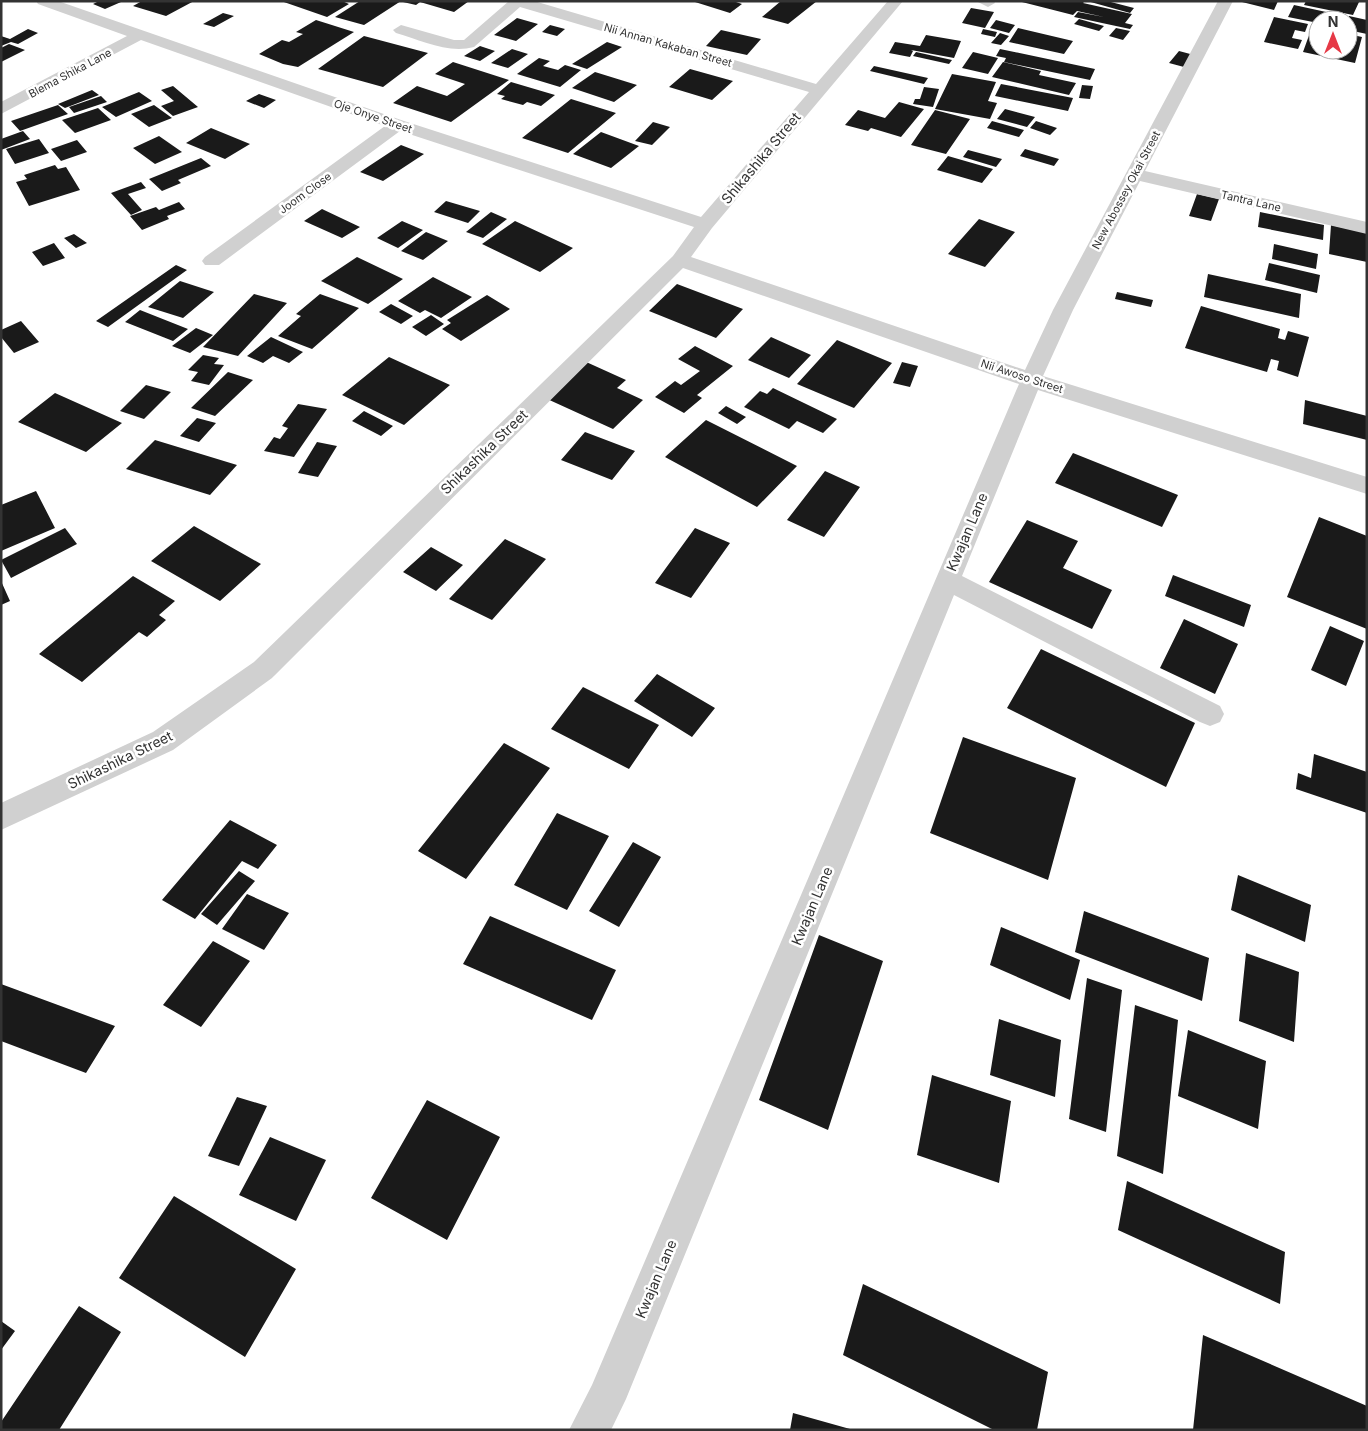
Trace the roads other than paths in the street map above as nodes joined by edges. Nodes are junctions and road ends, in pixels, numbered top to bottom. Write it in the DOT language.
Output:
graph roads {
  1 [pos="42,1"];
  2 [pos="517,1"];
  3 [pos="896,1"];
  4 [pos="1226,1"];
  5 [pos="401,30"];
  6 [pos="138,36"];
  7 [pos="819,90"];
  8 [pos="1,109"];
  9 [pos="398,124"];
  10 [pos="1134,174"];
  11 [pos="705,224"];
  12 [pos="1367,228"];
  13 [pos="680,260"];
  14 [pos="212,261"];
  15 [pos="1031,380"];
  16 [pos="1367,486"];
  17 [pos="947,580"];
  18 [pos="1210,714"];
  19 [pos="1,817"];
  20 [pos="589,1430"];
  1 -- 6 [label="street, Oje Onye Street"];
  2 -- 5 [label="street"];
  2 -- 7 [label="street, Nii Annan Kakaban Street"];
  3 -- 7 [label="street, Shikashika Street"];
  4 -- 10 [label="street, New Abossey Okai Street"];
  6 -- 8 [label="street, Blema Shika Lane"];
  6 -- 9 [label="street, Oje Onye Street"];
  7 -- 11 [label="street, Shikashika Street"];
  9 -- 11 [label="street, Oje Onye Street"];
  9 -- 14 [label="street, Joom Close"];
  10 -- 12 [label="street, Tantra Lane"];
  10 -- 15 [label="street, New Abossey Okai Street"];
  11 -- 13 [label="street, Shikashika Street"];
  13 -- 15 [label="street, Nii Awoso Street"];
  13 -- 19 [label="street, Shikashika Street"];
  15 -- 16 [label="street, Nii Awoso Street"];
  15 -- 17 [label="street, Kwajan Lane"];
  17 -- 18 [label="street"];
  17 -- 20 [label="street, Kwajan Lane"];
}
